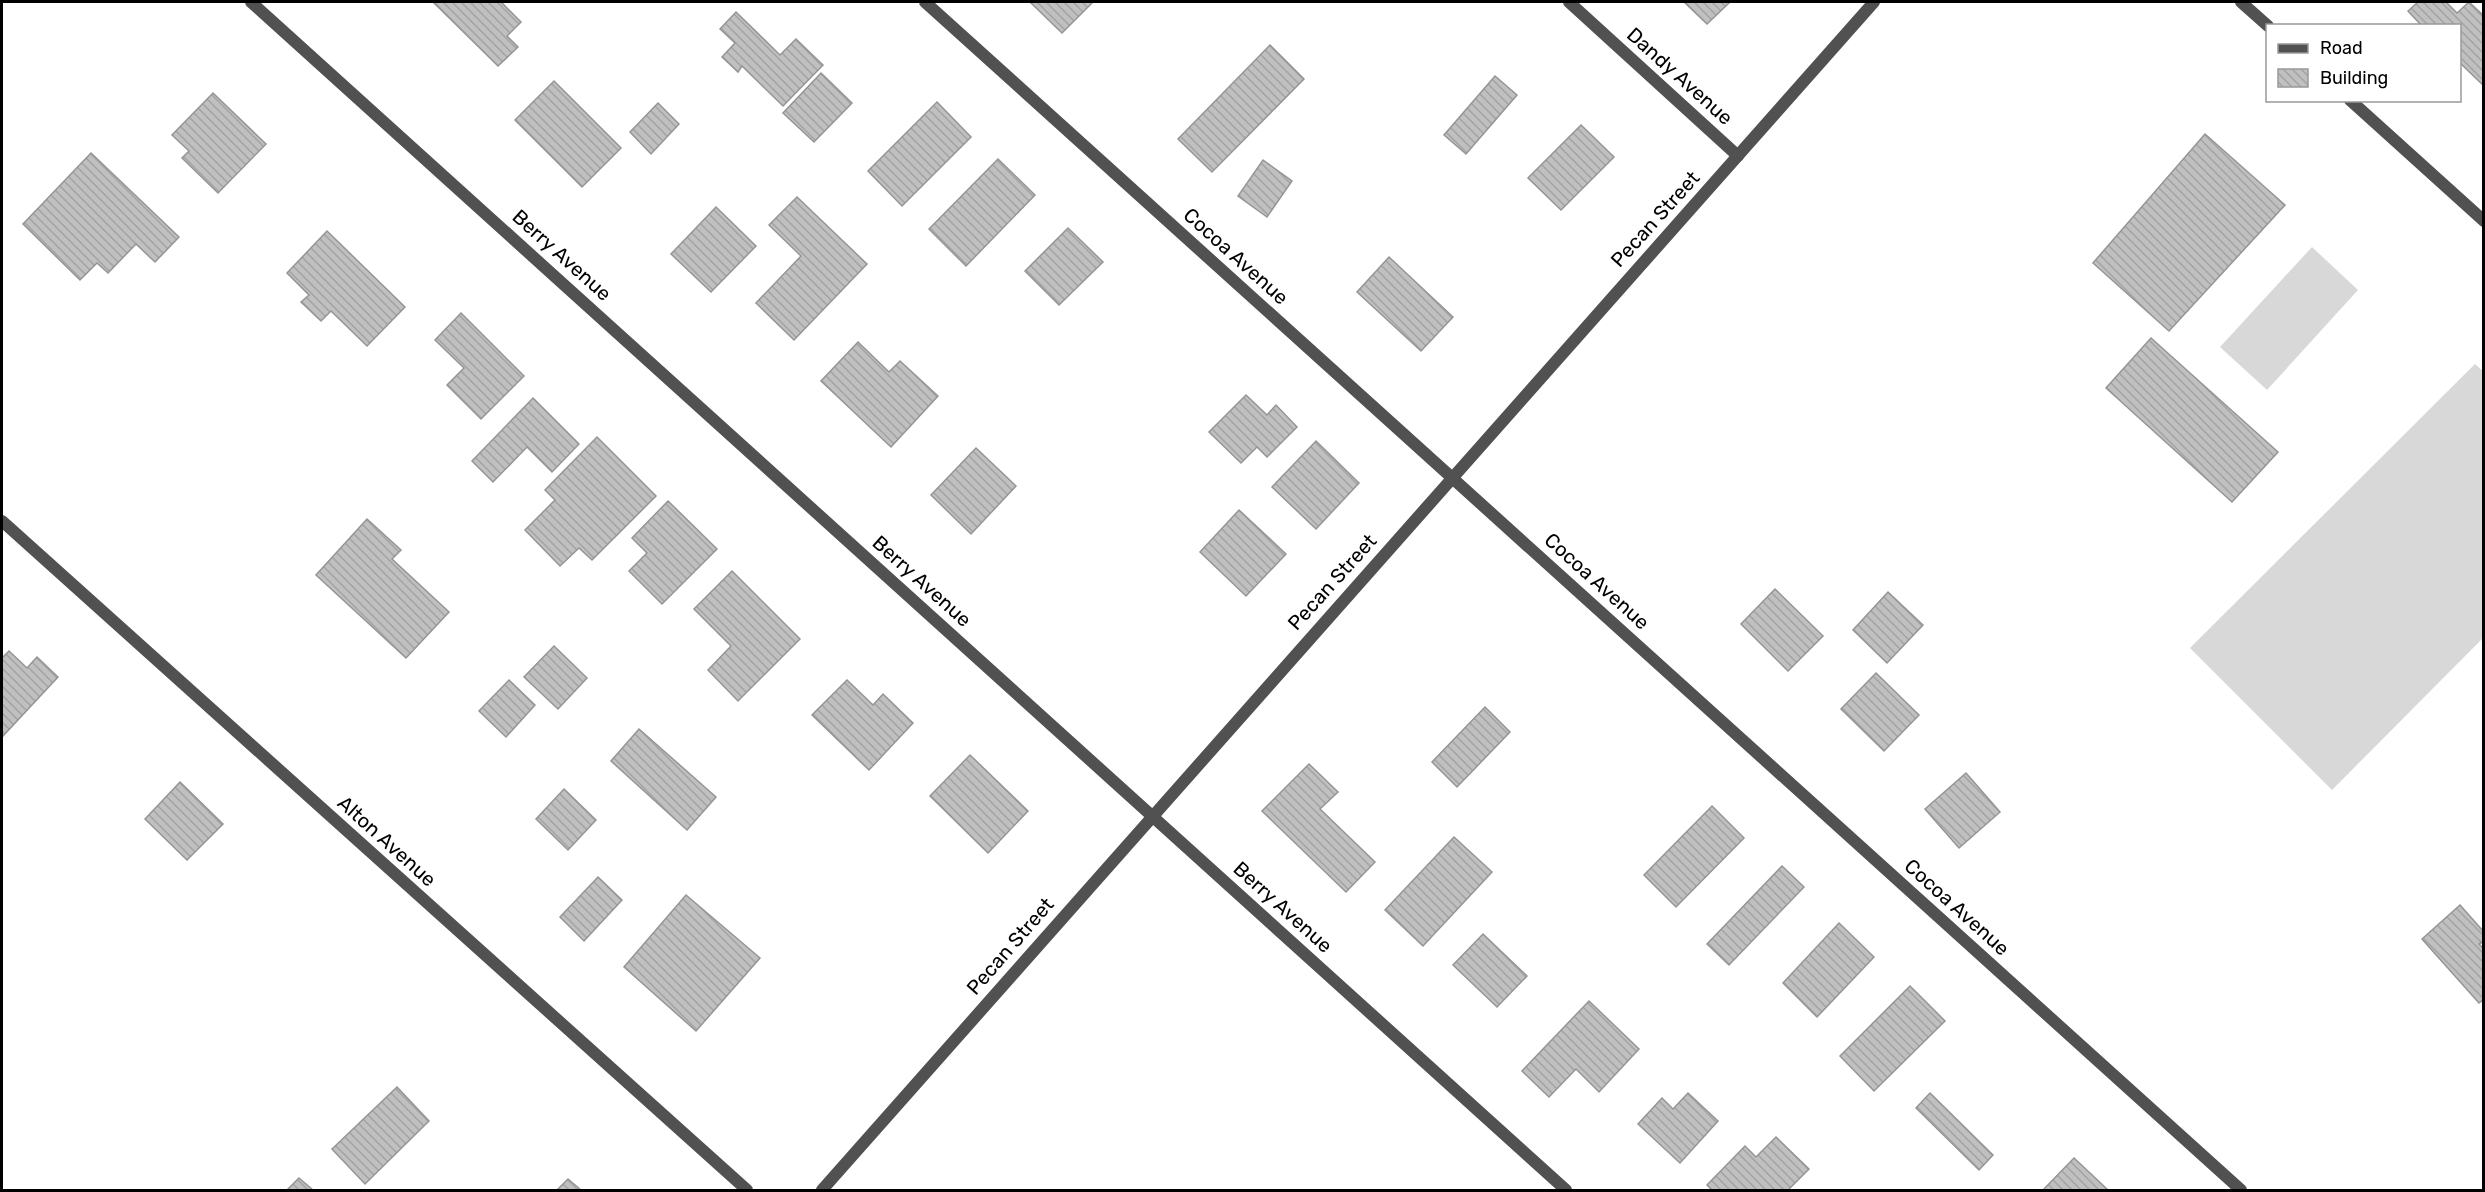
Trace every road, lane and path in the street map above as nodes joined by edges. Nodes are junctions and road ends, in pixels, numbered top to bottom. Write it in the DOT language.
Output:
graph roads {
  1 [pos="251,2"];
  2 [pos="925,2"];
  3 [pos="1569,2"];
  4 [pos="1874,2"];
  5 [pos="2241,2"];
  6 [pos="2266,24"];
  7 [pos="2352,102"];
  8 [pos="1738,156"];
  9 [pos="2484,220"];
  10 [pos="1452,477"];
  11 [pos="2,521"];
  12 [pos="1152,815"];
  13 [pos="747,1191"];
  14 [pos="822,1191"];
  15 [pos="1566,1191"];
  16 [pos="2241,1191"];
  1 -- 12 [label="street, Berry Avenue"];
  2 -- 10 [label="street, Cocoa Avenue"];
  3 -- 8 [label="street, Dandy Avenue"];
  4 -- 8 [label="street, Pecan Street"];
  5 -- 6 [label="street"];
  7 -- 9 [label="street"];
  8 -- 10 [label="street, Pecan Street"];
  10 -- 12 [label="street, Pecan Street"];
  10 -- 16 [label="street, Cocoa Avenue"];
  11 -- 13 [label="street, Alton Avenue"];
  12 -- 14 [label="street, Pecan Street"];
  12 -- 15 [label="street, Berry Avenue"];
}
